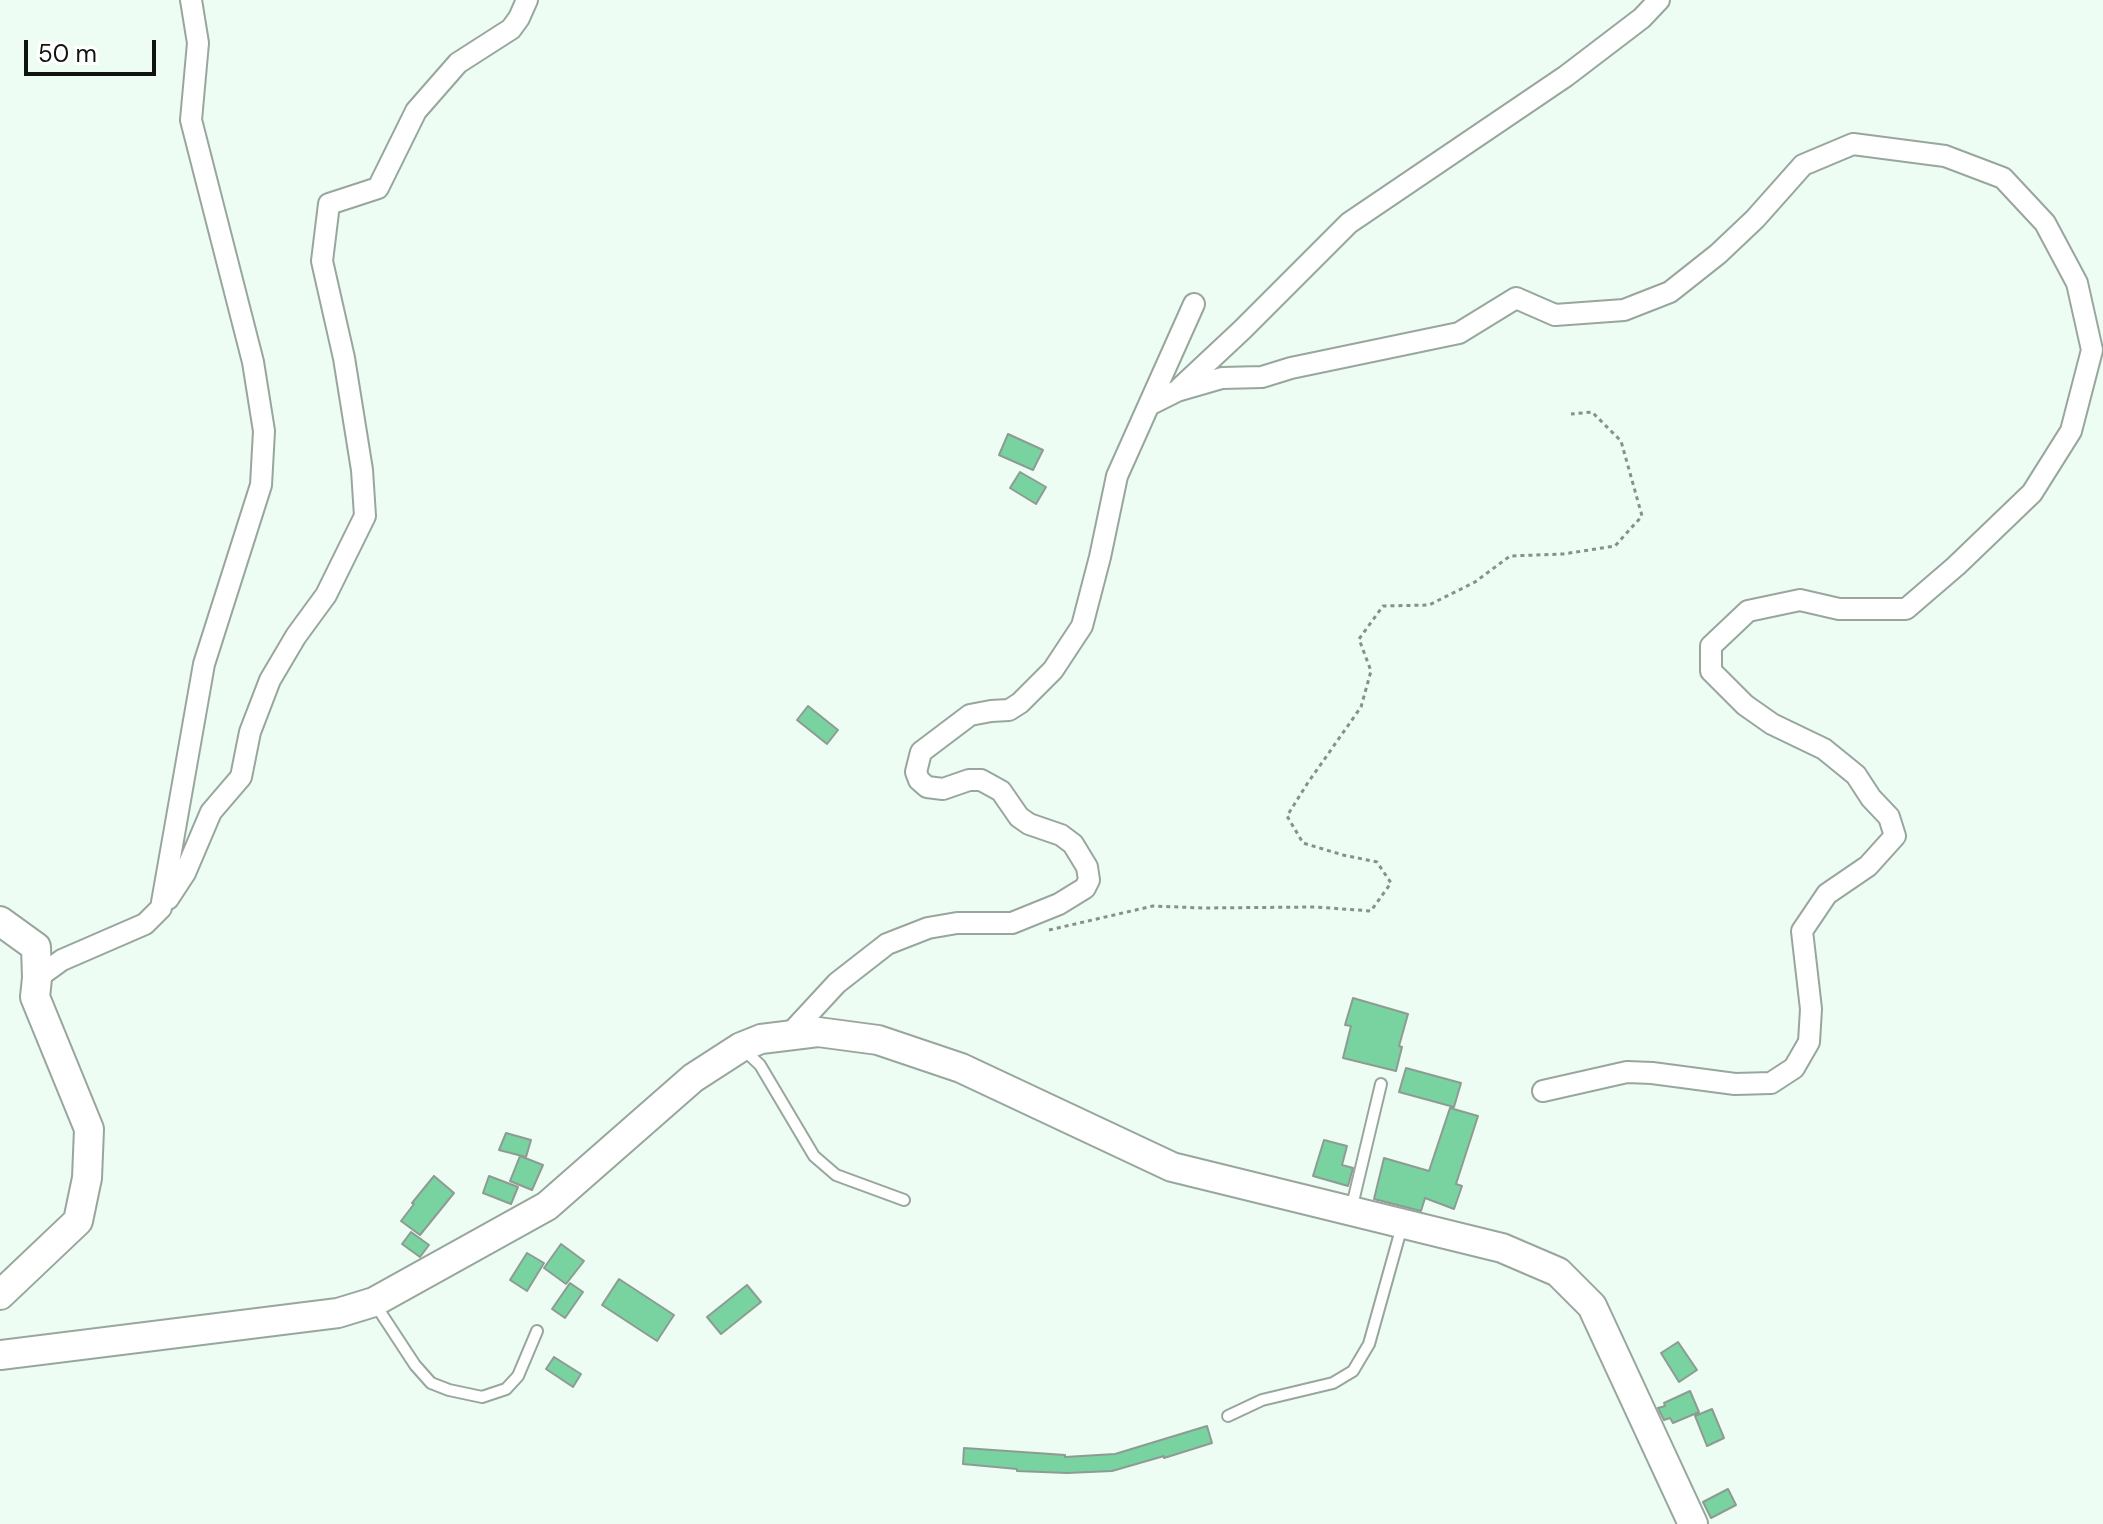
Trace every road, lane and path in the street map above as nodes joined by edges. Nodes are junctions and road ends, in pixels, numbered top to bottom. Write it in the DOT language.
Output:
graph roads {
  1 [pos="191,0"];
  2 [pos="527,0"];
  3 [pos="1659,0"];
  4 [pos="1194,304"];
  5 [pos="1177,391"];
  6 [pos="1149,405"];
  7 [pos="1571,414"];
  8 [pos="161,908"];
  9 [pos="0,921"];
  10 [pos="1037,929"];
  11 [pos="37,978"];
  12 [pos="788,1036"];
  13 [pos="741,1047"];
  14 [pos="1381,1084"];
  15 [pos="1543,1091"];
  16 [pos="904,1200"];
  17 [pos="1351,1211"];
  18 [pos="1402,1224"];
  19 [pos="0,1295"];
  20 [pos="374,1302"];
  21 [pos="537,1331"];
  22 [pos="0,1355"];
  23 [pos="1228,1416"];
  24 [pos="1693,1524"];
  1 -- 8 [label="street"];
  2 -- 8 [label="street"];
  3 -- 5 [label="street"];
  4 -- 6 [label="street"];
  5 -- 6 [label="street"];
  5 -- 15 [label="street"];
  6 -- 12 [label="street"];
  7 -- 10 [label="path"];
  8 -- 11 [label="street"];
  9 -- 11 [label="main road"];
  11 -- 19 [label="main road"];
  12 -- 13 [label="main road"];
  12 -- 17 [label="main road"];
  13 -- 16 [label="lane"];
  13 -- 20 [label="main road"];
  14 -- 17 [label="lane"];
  17 -- 18 [label="main road"];
  18 -- 23 [label="lane"];
  18 -- 24 [label="main road"];
  20 -- 21 [label="lane"];
  20 -- 22 [label="main road"];
}
